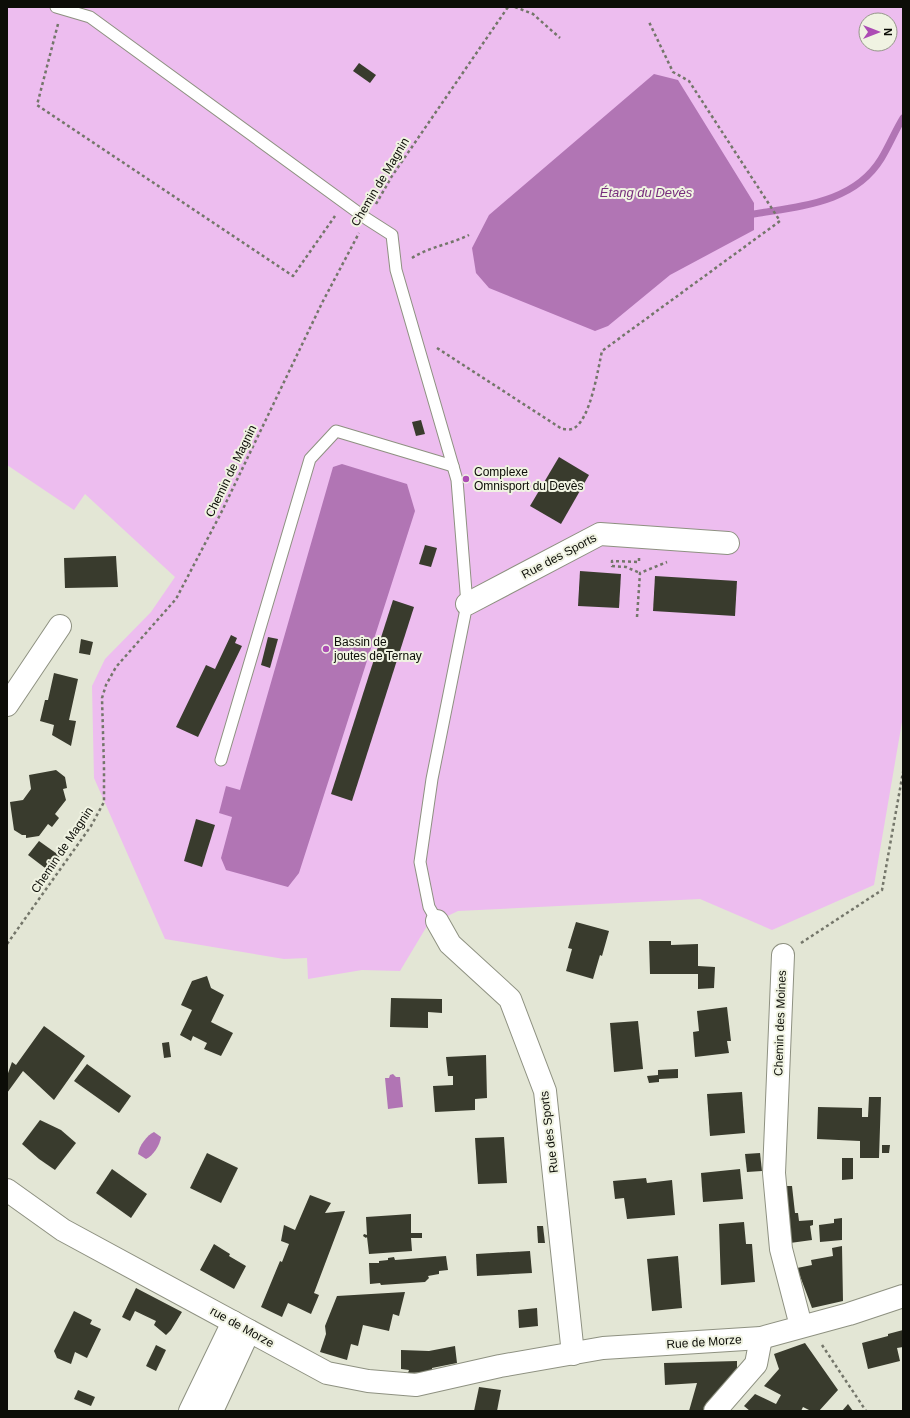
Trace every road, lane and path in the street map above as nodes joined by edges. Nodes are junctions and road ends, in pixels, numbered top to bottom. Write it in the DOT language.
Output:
graph roads {
  1 [pos="508,7"];
  2 [pos="515,7"];
  3 [pos="58,8"];
  4 [pos="649,22"];
  5 [pos="560,38"];
  6 [pos="367,219"];
  7 [pos="331,222"];
  8 [pos="469,235"];
  9 [pos="419,254"];
  10 [pos="419,345"];
  11 [pos="453,466"];
  12 [pos="728,543"];
  13 [pos="662,564"];
  14 [pos="467,604"];
  15 [pos="637,617"];
  16 [pos="60,626"];
  17 [pos="7,704"];
  18 [pos="221,760"];
  19 [pos="903,772"];
  20 [pos="437,922"];
  21 [pos="7,944"];
  22 [pos="782,955"];
  23 [pos="7,1190"];
  24 [pos="903,1296"];
  25 [pos="801,1326"];
  26 [pos="241,1327"];
  27 [pos="761,1338"];
  28 [pos="572,1354"];
  29 [pos="500,1366"];
  30 [pos="190,1411"];
  31 [pos="212,1411"];
  32 [pos="715,1411"];
  33 [pos="866,1411"];
  1 -- 6 [label="path, Chemin de Magnin"];
  2 -- 5 [label="path"];
  3 -- 6 [label="lane"];
  3 -- 7 [label="path"];
  4 -- 10 [label="path"];
  6 -- 10 [label="lane"];
  6 -- 21 [label="path, Chemin de Magnin"];
  8 -- 9 [label="path"];
  10 -- 11 [label="lane"];
  11 -- 14 [label="lane"];
  11 -- 18 [label="lane"];
  12 -- 14 [label="street, Rue des Sports"];
  13 -- 15 [label="path"];
  14 -- 20 [label="lane"];
  16 -- 17 [label="street"];
  19 -- 22 [label="path, Chemin des Moines"];
  20 -- 28 [label="street, Rue des Sports"];
  22 -- 25 [label="street, Chemin des Moines"];
  23 -- 26 [label="street, rue de Morze"];
  24 -- 25 [label="street, Rue de Morze"];
  25 -- 27 [label="street, Rue de Morze"];
  25 -- 33 [label="path"];
  26 -- 29 [label="street, rue de Morze"];
  26 -- 30 [label="street"];
  26 -- 31 [label="street"];
  27 -- 28 [label="street, Rue de Morze"];
  27 -- 32 [label="street"];
  28 -- 29 [label="street, Rue de Morze"];
}
